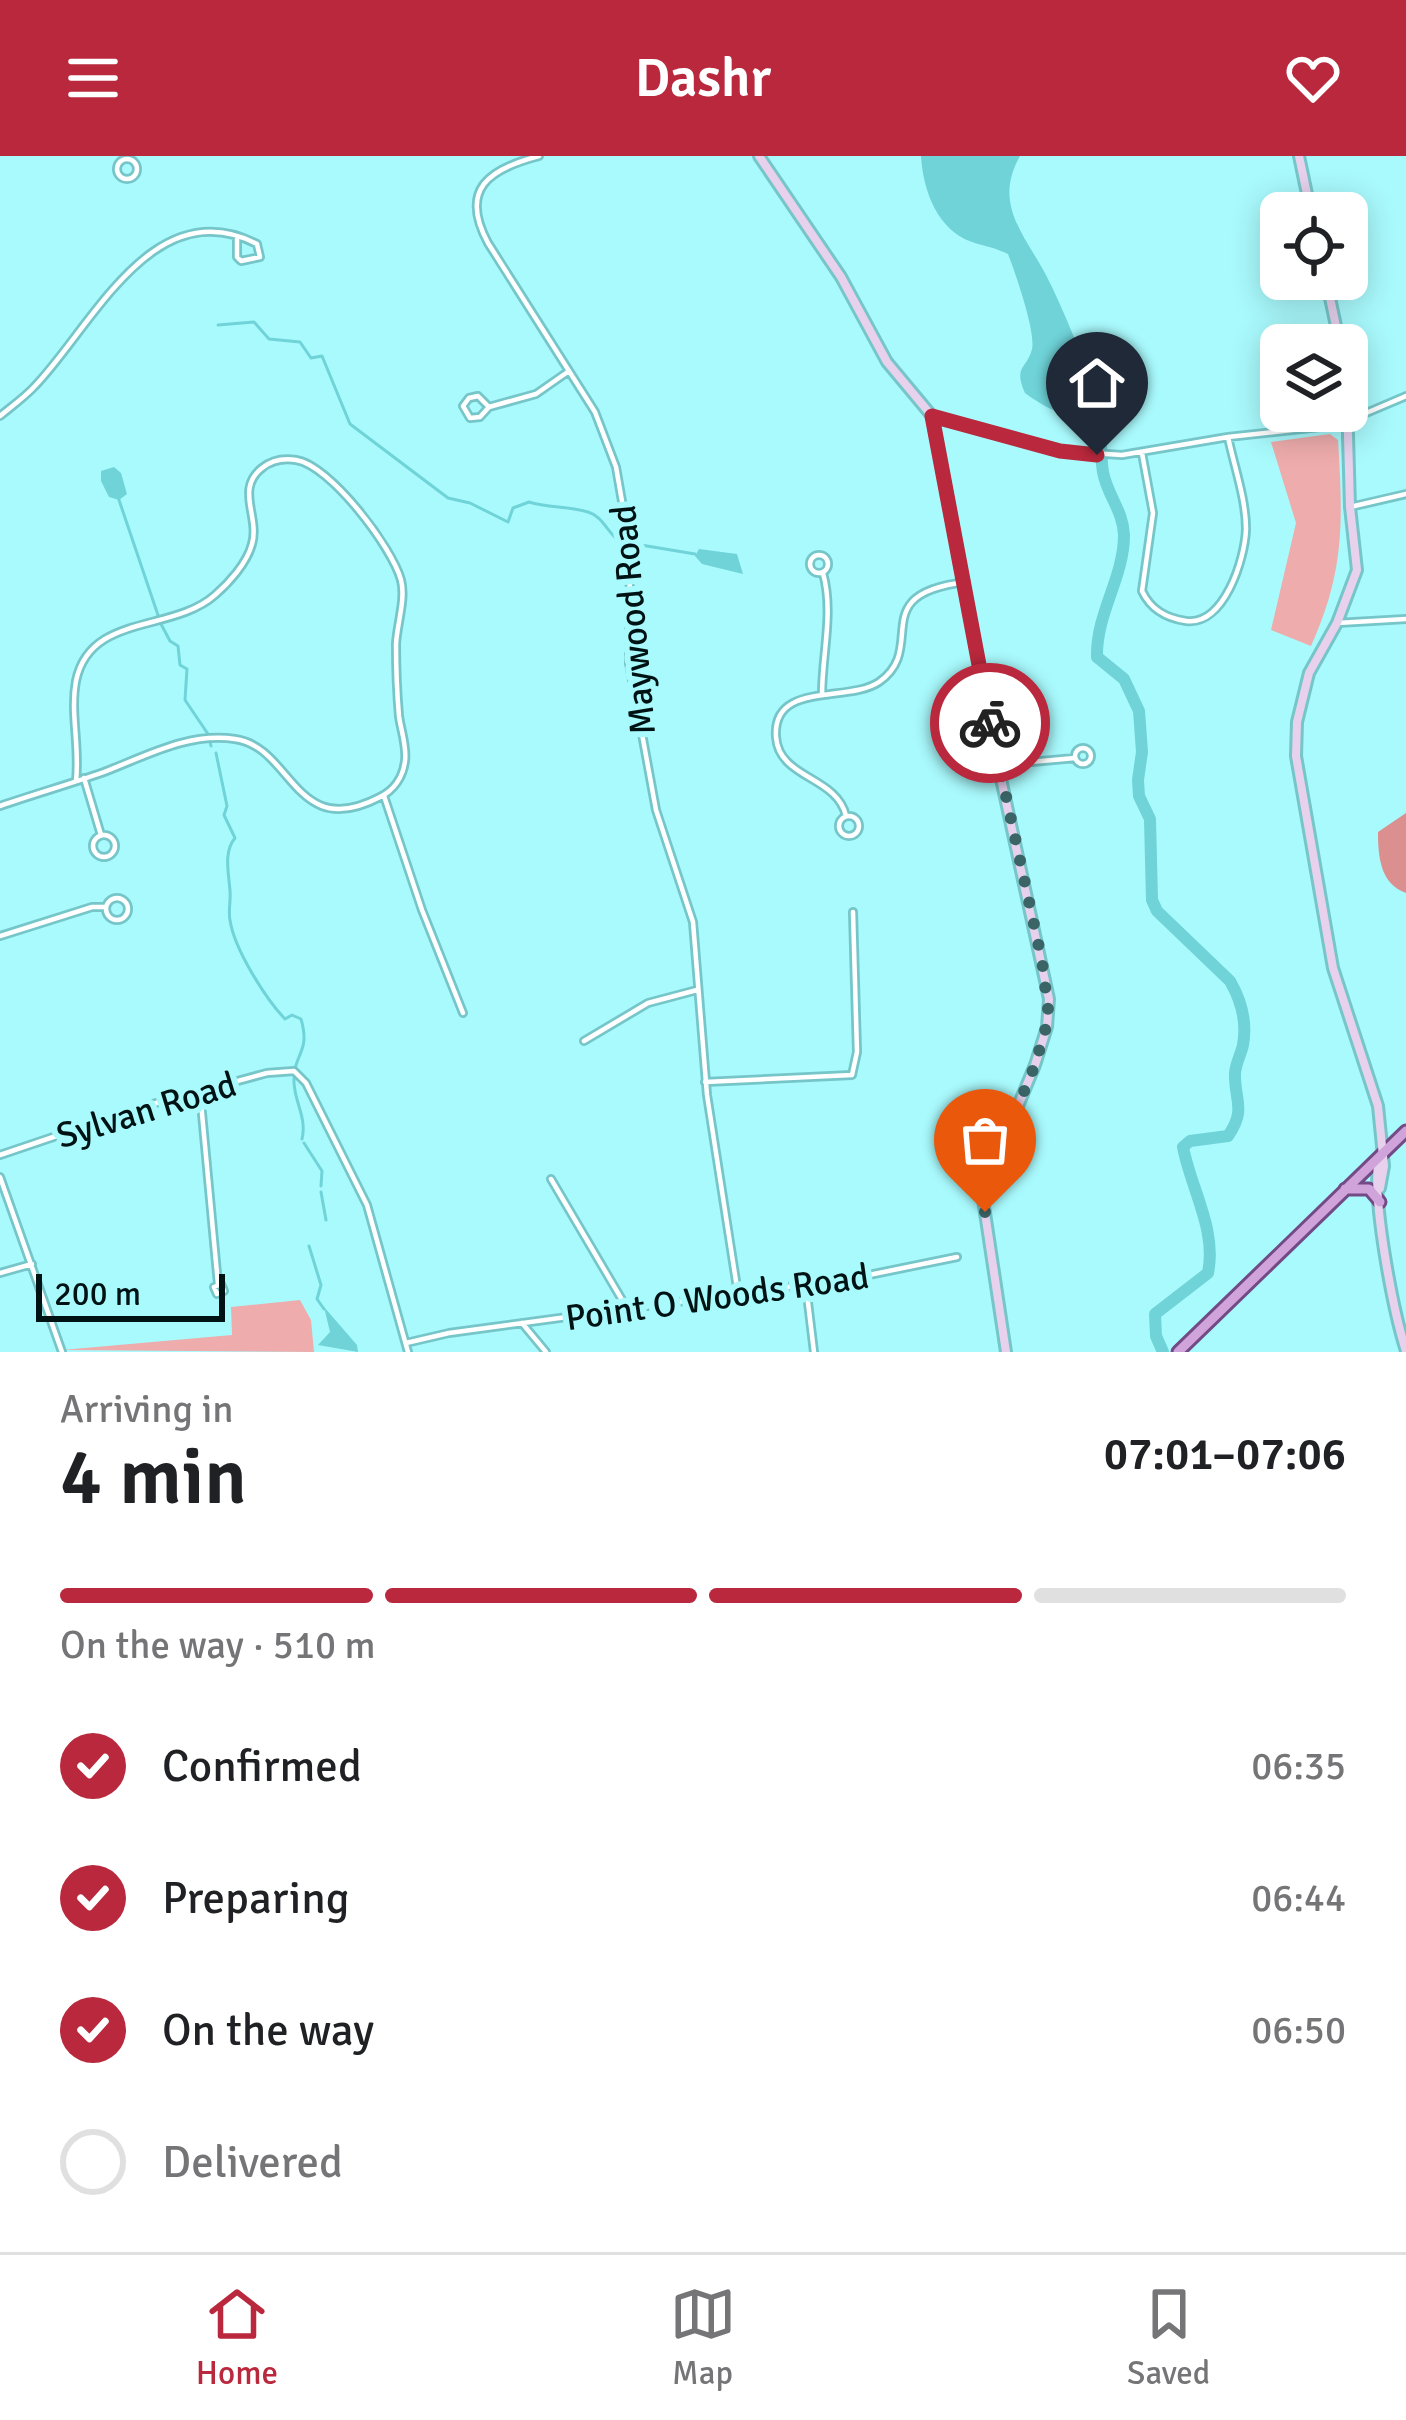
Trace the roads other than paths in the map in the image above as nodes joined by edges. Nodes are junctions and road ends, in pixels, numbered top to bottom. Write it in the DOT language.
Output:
graph roads {
  1 [pos="539,156"];
  2 [pos="759,156"];
  3 [pos="1299,156"];
  4 [pos="1307,192"];
  5 [pos="237,239"];
  6 [pos="569,370"];
  7 [pos="1406,396"];
  8 [pos="489,407"];
  9 [pos="1368,411"];
  10 [pos="0,416"];
  11 [pos="932,416"];
  12 [pos="1270,432"];
  13 [pos="1348,432"];
  14 [pos="1228,437"];
  15 [pos="1142,454"];
  16 [pos="1406,494"];
  17 [pos="1350,507"];
  18 [pos="823,573"];
  19 [pos="966,582"];
  20 [pos="1406,619"];
  21 [pos="1337,623"];
  22 [pos="822,695"];
  23 [pos="1075,758"];
  24 [pos="998,765"];
  25 [pos="84,778"];
  26 [pos="76,781"];
  27 [pos="384,796"];
  28 [pos="0,806"];
  29 [pos="847,816"];
  30 [pos="101,835"];
  31 [pos="106,907"];
  32 [pos="853,913"];
  33 [pos="0,936"];
  34 [pos="698,990"];
  35 [pos="463,1013"];
  36 [pos="584,1041"];
  37 [pos="705,1082"];
  38 [pos="200,1092"];
  39 [pos="1406,1131"];
  40 [pos="1381,1153"];
  41 [pos="0,1155"];
  42 [pos="0,1177"];
  43 [pos="551,1179"];
  44 [pos="1345,1189"];
  45 [pos="1380,1202"];
  46 [pos="957,1257"];
  47 [pos="32,1264"];
  48 [pos="0,1273"];
  49 [pos="218,1284"];
  50 [pos="806,1285"];
  51 [pos="738,1294"];
  52 [pos="628,1310"];
  53 [pos="522,1323"];
  54 [pos="406,1343"];
  55 [pos="1406,1351"];
  56 [pos="62,1352"];
  57 [pos="408,1352"];
  58 [pos="546,1352"];
  59 [pos="814,1352"];
  60 [pos="1006,1352"];
  61 [pos="1178,1352"];
  1 -- 6 [label="street, Maywood Road"];
  2 -- 11 [label="main road"];
  3 -- 4 [label="main road"];
  5 -- 5 [label="street"];
  5 -- 10 [label="street"];
  6 -- 8 [label="street"];
  6 -- 34 [label="street, Maywood Road"];
  7 -- 9 [label="street"];
  11 -- 15 [label="street"];
  11 -- 19 [label="main road"];
  12 -- 14 [label="street"];
  13 -- 17 [label="main road"];
  14 -- 15 [label="street"];
  14 -- 15 [label="street"];
  16 -- 17 [label="street"];
  17 -- 21 [label="main road"];
  18 -- 22 [label="street"];
  19 -- 22 [label="street"];
  19 -- 24 [label="main road"];
  20 -- 21 [label="street"];
  21 -- 40 [label="main road"];
  22 -- 29 [label="street"];
  23 -- 24 [label="street"];
  24 -- 60 [label="main road"];
  25 -- 26 [label="street"];
  25 -- 27 [label="street"];
  25 -- 30 [label="street"];
  26 -- 27 [label="street"];
  26 -- 28 [label="street"];
  27 -- 35 [label="street"];
  31 -- 33 [label="street"];
  32 -- 37 [label="street"];
  34 -- 36 [label="street"];
  34 -- 37 [label="street, Maywood Road"];
  37 -- 51 [label="street, Maywood Road"];
  38 -- 41 [label="street, Sylvan Road"];
  38 -- 49 [label="street"];
  38 -- 54 [label="street, Sylvan Road"];
  39 -- 40 [label="main road"];
  40 -- 44 [label="main road"];
  40 -- 45 [label="main road"];
  42 -- 47 [label="street"];
  43 -- 52 [label="street"];
  44 -- 45 [label="main road"];
  44 -- 61 [label="main road"];
  45 -- 55 [label="main road"];
  46 -- 50 [label="street, Point O Woods Road"];
  47 -- 48 [label="street"];
  47 -- 56 [label="street"];
  50 -- 51 [label="street, Point O Woods Road"];
  50 -- 59 [label="street"];
  51 -- 52 [label="street, Point O Woods Road"];
  52 -- 53 [label="street, Point O Woods Road"];
  53 -- 54 [label="street, Point O Woods Road"];
  53 -- 58 [label="street"];
  54 -- 57 [label="street"];
}
